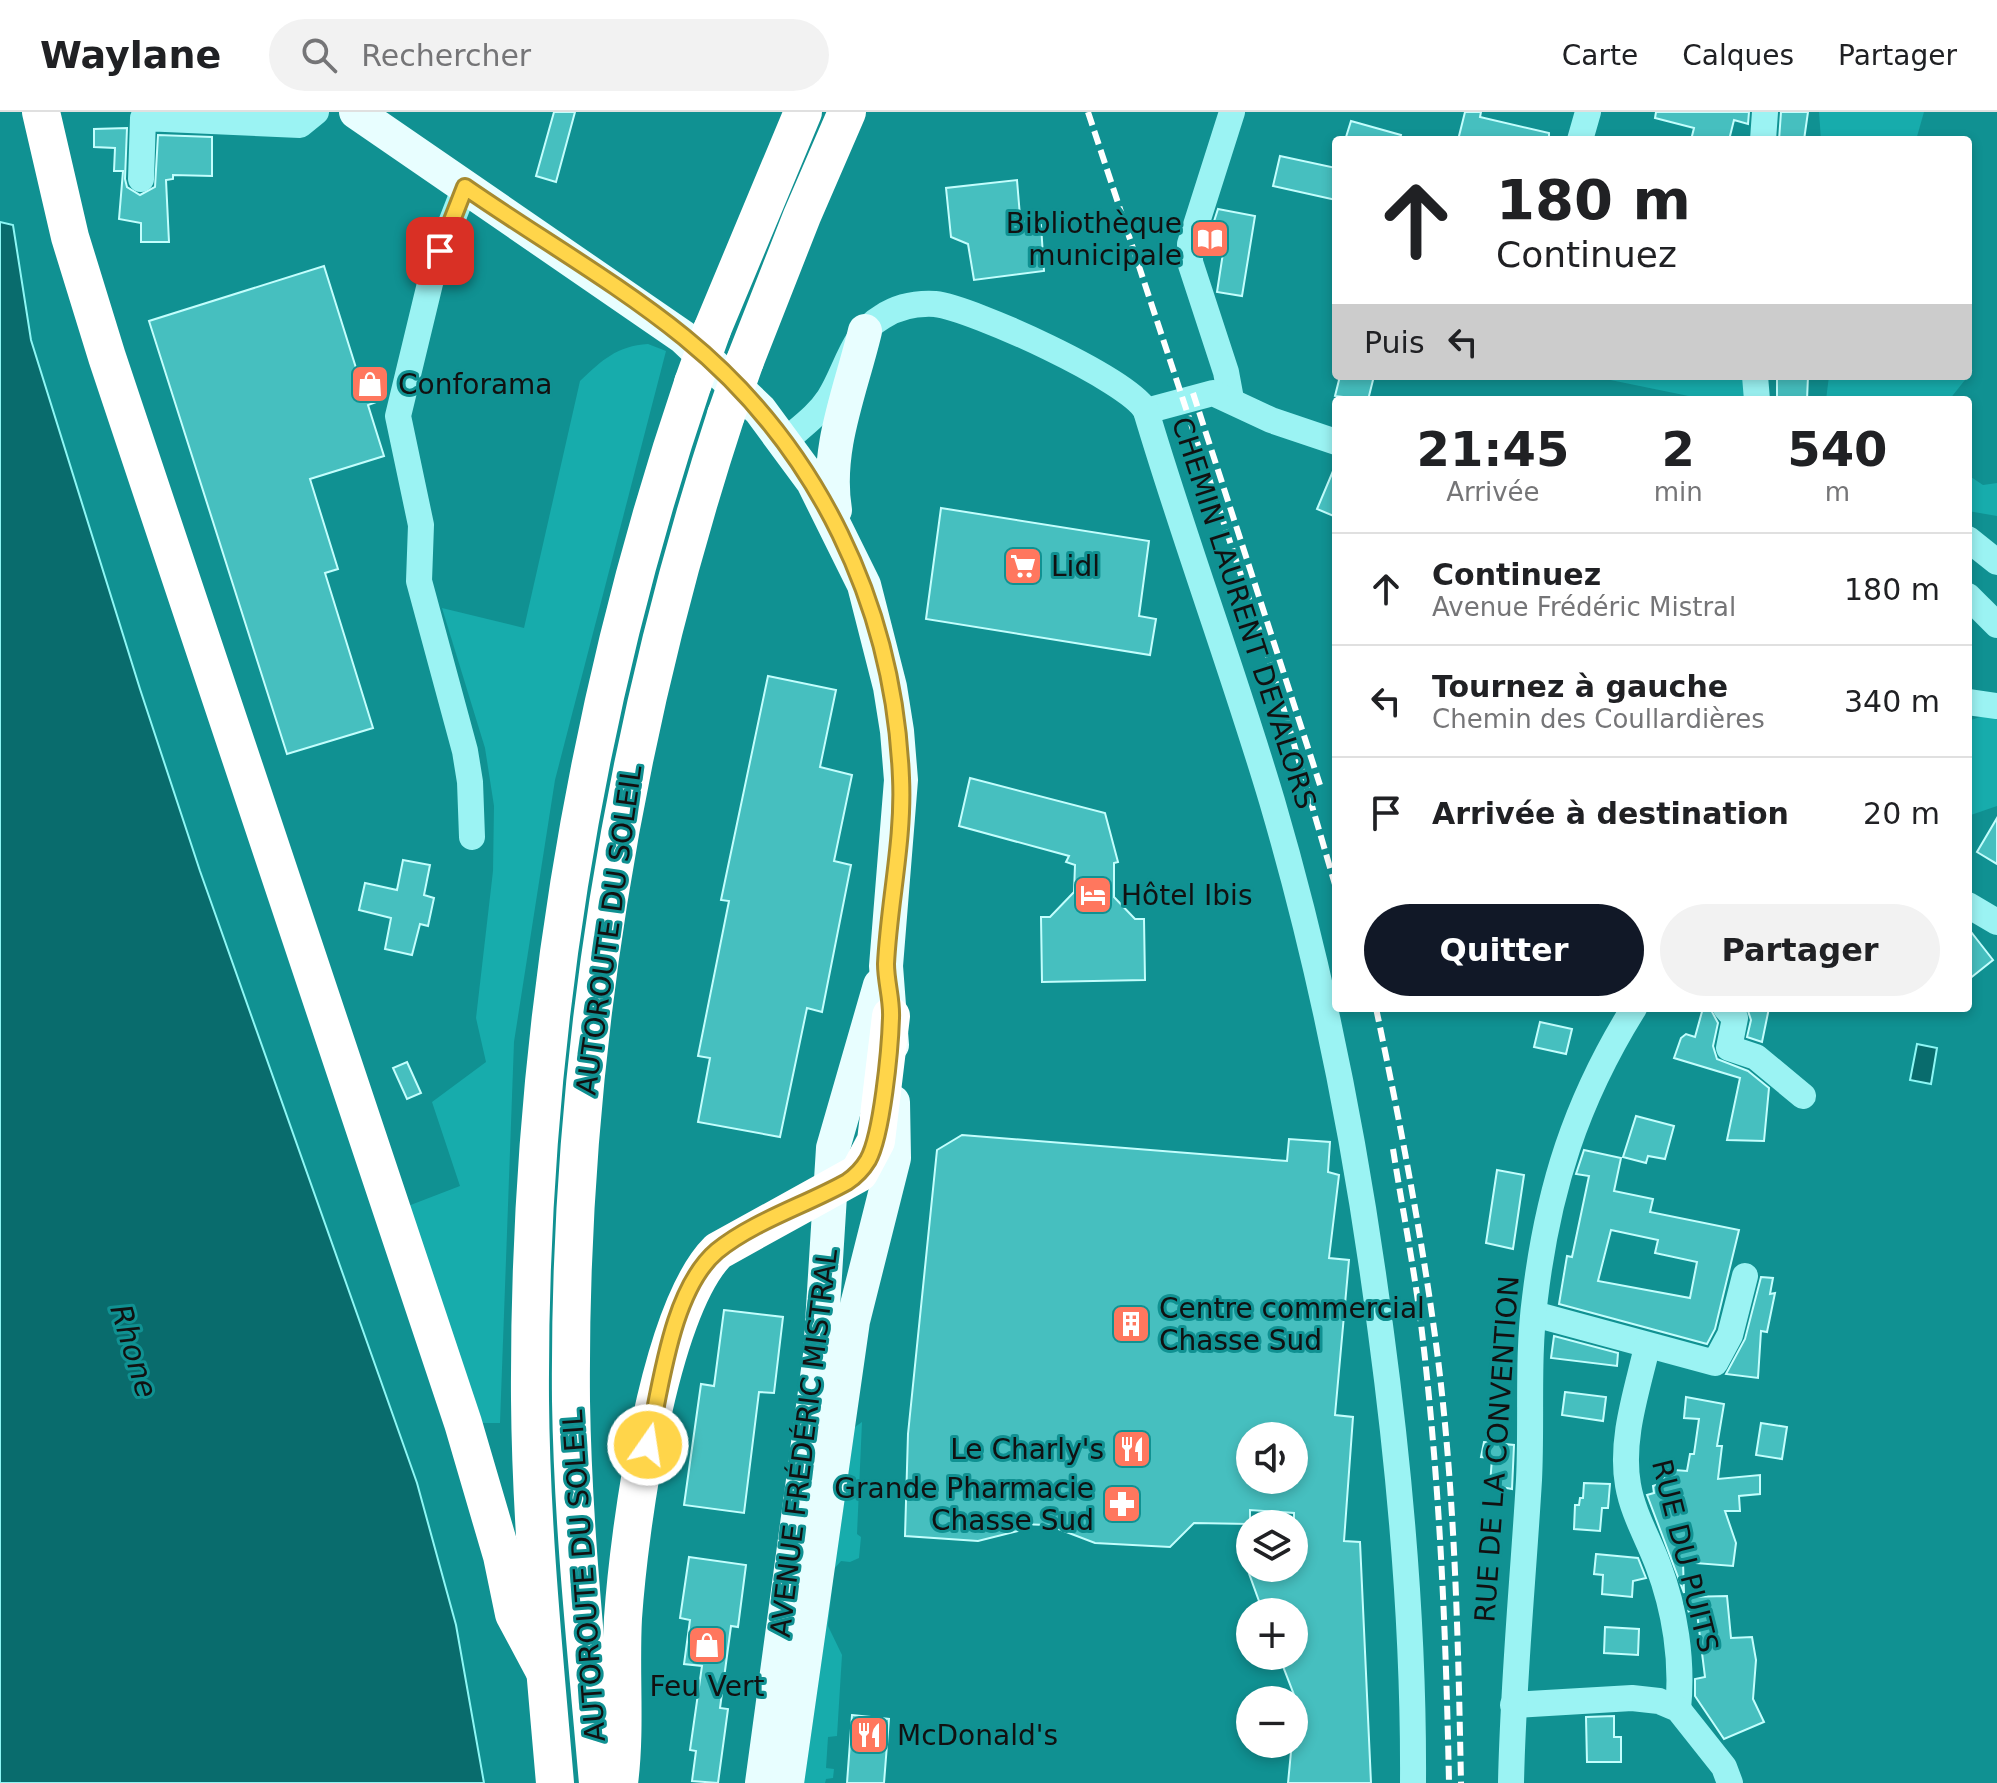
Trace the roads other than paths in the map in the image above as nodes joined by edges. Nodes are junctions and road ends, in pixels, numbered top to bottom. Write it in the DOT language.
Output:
graph roads {
  1 [pos="41,112"];
  2 [pos="316,112"];
  3 [pos="356,112"];
  4 [pos="803,112"];
  5 [pos="847,112"];
  6 [pos="1232,112"];
  7 [pos="1588,112"];
  8 [pos="1765,112"];
  9 [pos="1581,136"];
  10 [pos="1763,136"];
  11 [pos="141,179"];
  12 [pos="465,187"];
  13 [pos="865,331"];
  14 [pos="1231,399"];
  15 [pos="1146,411"];
  16 [pos="785,441"];
  17 [pos="1332,441"];
  18 [pos="841,534"];
  19 [pos="1972,542"];
  20 [pos="1997,562"];
  21 [pos="1972,600"];
  22 [pos="1997,625"];
  23 [pos="472,837"];
  24 [pos="1972,907"];
  25 [pos="1997,922"];
  26 [pos="886,966"];
  27 [pos="1632,1012"];
  28 [pos="1730,1012"];
  29 [pos="891,1016"];
  30 [pos="1803,1096"];
  31 [pos="876,1141"];
  32 [pos="833,1148"];
  33 [pos="828,1206"];
  34 [pos="1745,1276"];
  35 [pos="1534,1314"];
  36 [pos="1647,1347"];
  37 [pos="545,1672"];
  38 [pos="1513,1705"];
  39 [pos="1678,1709"];
  40 [pos="555,1783"];
  41 [pos="598,1783"];
  42 [pos="619,1783"];
  43 [pos="762,1783"];
  44 [pos="787,1783"];
  45 [pos="1413,1783"];
  46 [pos="1511,1783"];
  47 [pos="1730,1783"];
  1 -- 37 [label="highway"];
  2 -- 11 [label="street"];
  3 -- 12 [label="main road, AVENUE FRÉDÉRIC MISTRAL"];
  4 -- 37 [label="highway, AUTOROUTE DU SOLEIL, bridge"];
  5 -- 41 [label="highway, AUTOROUTE DU SOLEIL, bridge"];
  6 -- 14 [label="street"];
  7 -- 9 [label="street"];
  8 -- 10 [label="street"];
  12 -- 16 [label="main road, AVENUE FRÉDÉRIC MISTRAL"];
  12 -- 23 [label="street"];
  13 -- 15 [label="street"];
  13 -- 16 [label="street"];
  13 -- 18 [label="main road"];
  14 -- 15 [label="street"];
  14 -- 17 [label="street"];
  15 -- 45 [label="street, CHEMIN LAURENT DEVALORS"];
  16 -- 18 [label="main road, AVENUE FRÉDÉRIC MISTRAL"];
  18 -- 26 [label="main road, AVENUE FRÉDÉRIC MISTRAL"];
  19 -- 20 [label="street"];
  21 -- 22 [label="street"];
  24 -- 25 [label="street"];
  26 -- 29 [label="main road, AVENUE FRÉDÉRIC MISTRAL"];
  26 -- 32 [label="main road, AVENUE FRÉDÉRIC MISTRAL"];
  27 -- 35 [label="street, RUE DE LA CONVENTION"];
  28 -- 30 [label="street"];
  29 -- 31 [label="highway"];
  29 -- 44 [label="main road, AVENUE FRÉDÉRIC MISTRAL"];
  31 -- 32 [label="main road"];
  31 -- 33 [label="highway"];
  32 -- 33 [label="main road, AVENUE FRÉDÉRIC MISTRAL"];
  33 -- 42 [label="highway"];
  33 -- 43 [label="main road, AVENUE FRÉDÉRIC MISTRAL"];
  34 -- 36 [label="street"];
  35 -- 36 [label="street"];
  35 -- 38 [label="street, RUE DE LA CONVENTION"];
  36 -- 39 [label="street, RUE DU PUITS"];
  37 -- 40 [label="highway, AUTOROUTE DU SOLEIL"];
  38 -- 39 [label="street"];
  38 -- 46 [label="street, RUE DE LA CONVENTION"];
  39 -- 47 [label="street"];
}
